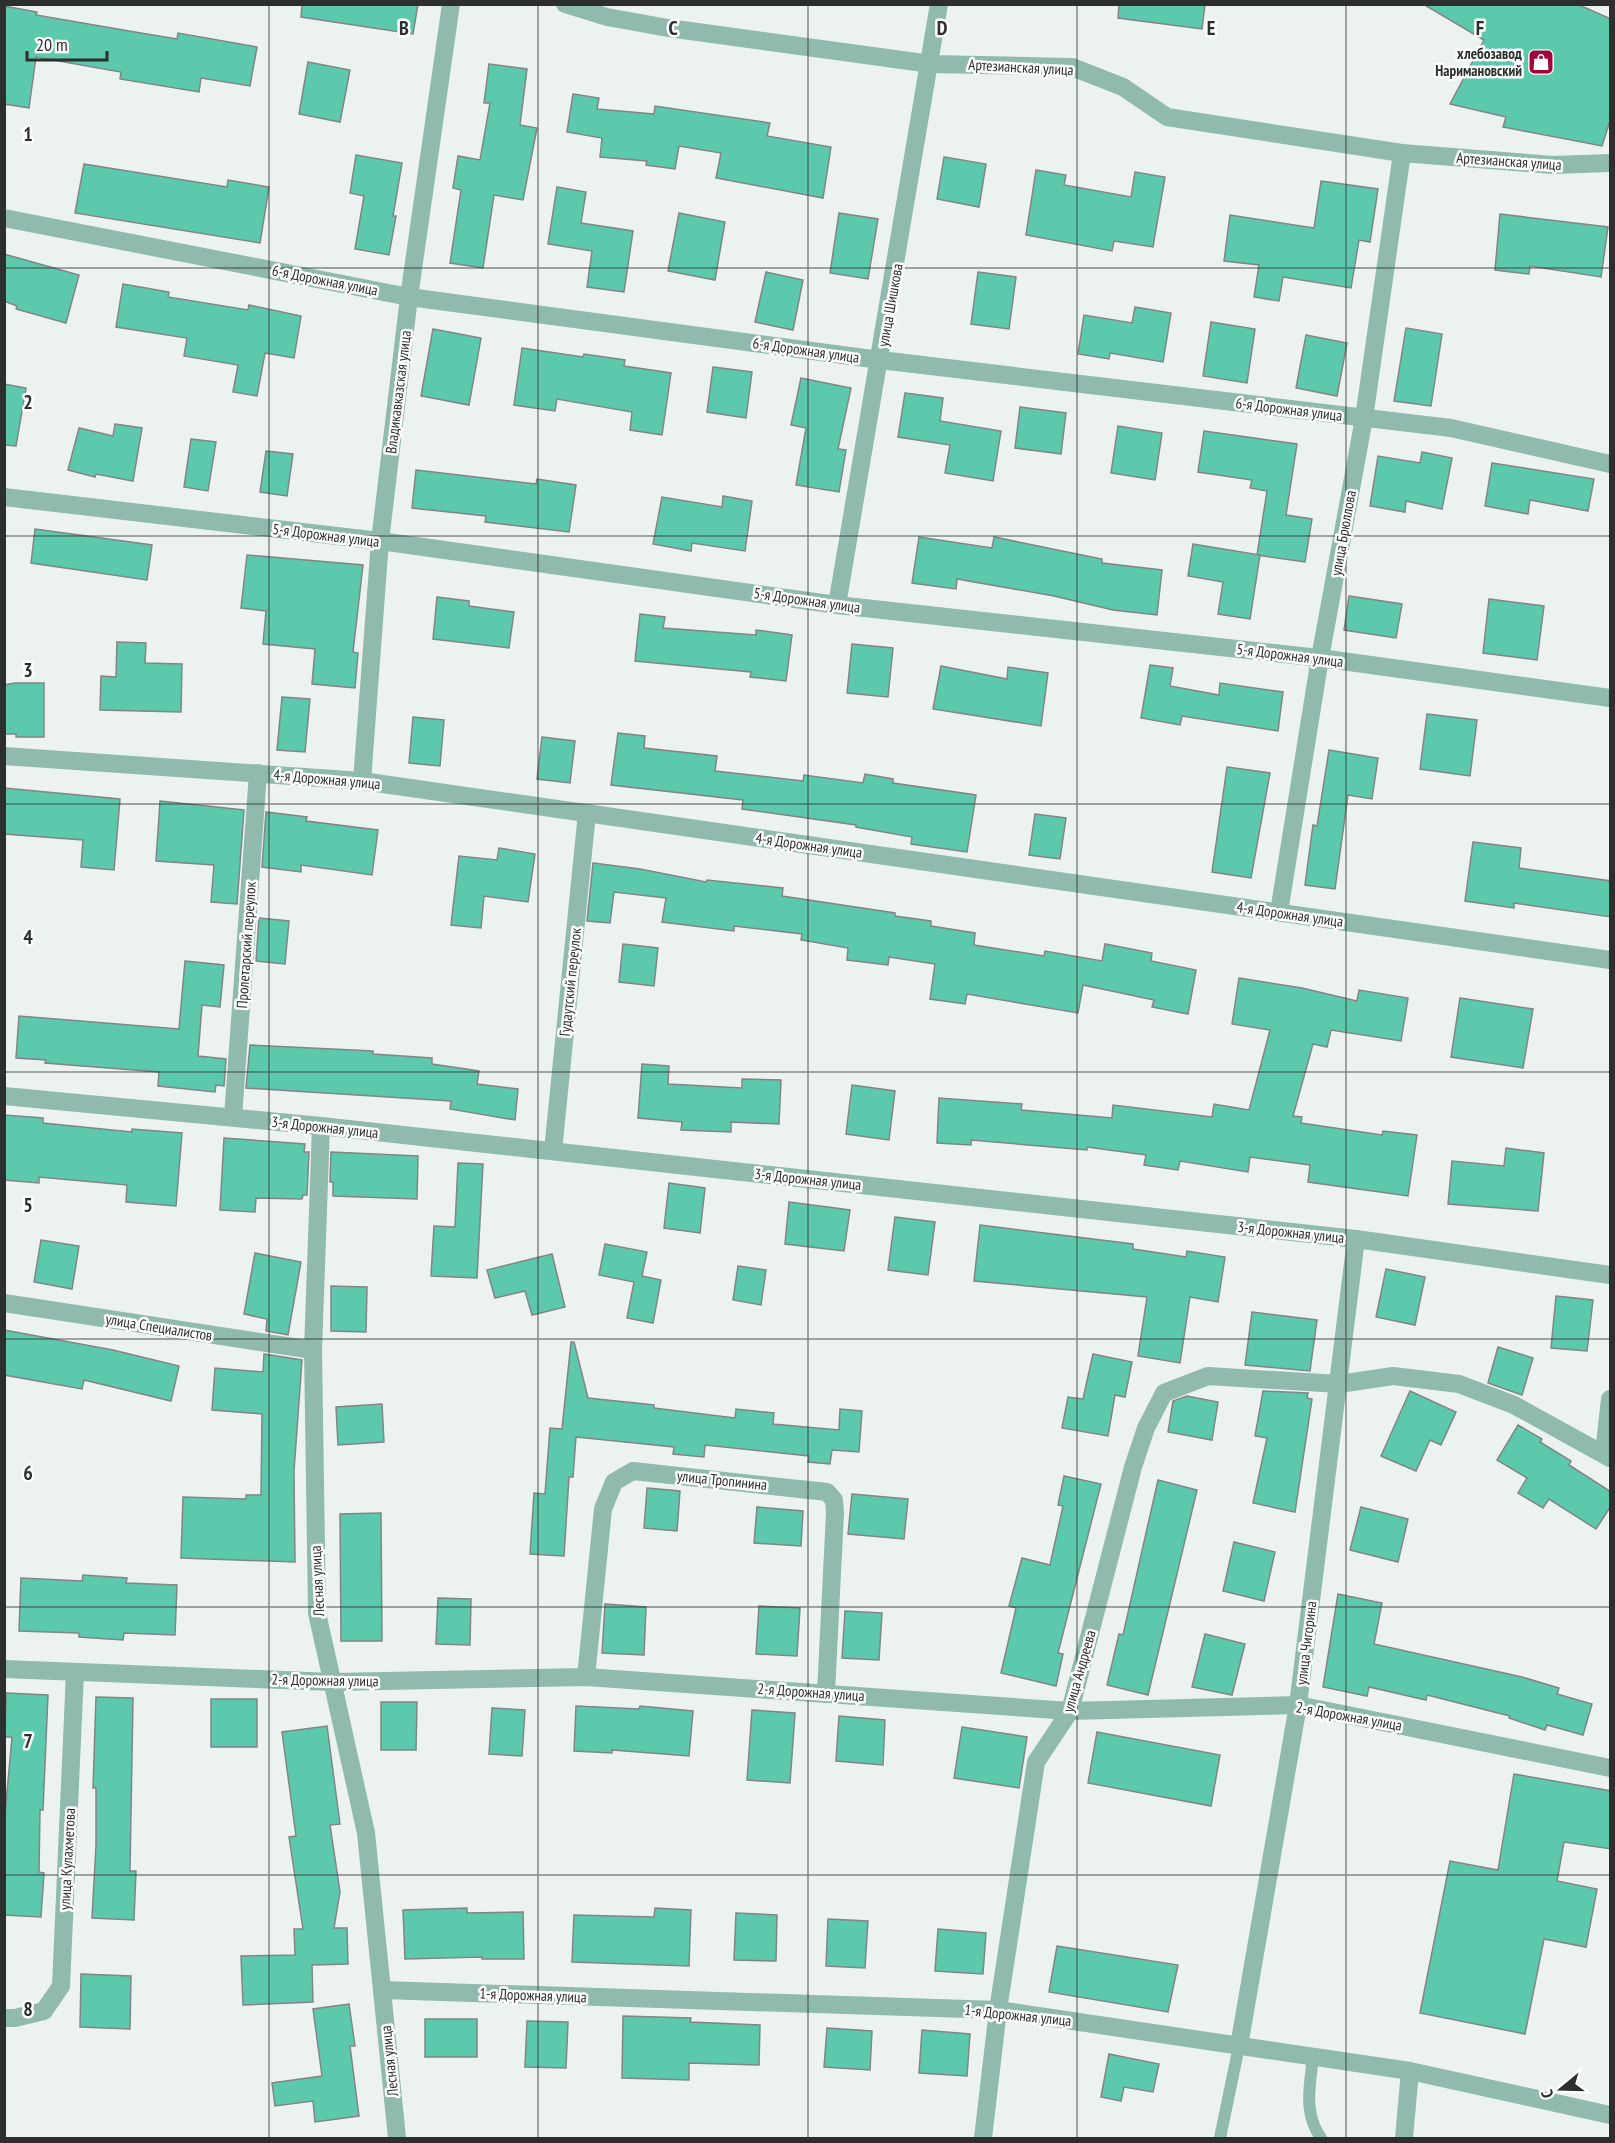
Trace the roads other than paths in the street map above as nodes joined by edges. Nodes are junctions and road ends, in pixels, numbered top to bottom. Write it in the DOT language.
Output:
graph roads {
  1 [pos="451,4"];
  2 [pos="566,4"];
  3 [pos="939,4"];
  4 [pos="931,64"];
  5 [pos="1402,153"];
  6 [pos="1611,163"];
  7 [pos="4,218"];
  8 [pos="409,297"];
  9 [pos="880,360"];
  10 [pos="1364,418"];
  11 [pos="1611,464"];
  12 [pos="4,497"];
  13 [pos="380,541"];
  14 [pos="837,604"];
  15 [pos="1320,658"];
  16 [pos="1611,698"];
  17 [pos="4,756"];
  18 [pos="258,773"];
  19 [pos="362,781"];
  20 [pos="587,813"];
  21 [pos="1279,912"];
  22 [pos="1611,960"];
  23 [pos="4,1096"];
  24 [pos="234,1117"];
  25 [pos="321,1126"];
  26 [pos="553,1151"];
  27 [pos="1356,1239"];
  28 [pos="1611,1275"];
  29 [pos="4,1303"];
  30 [pos="313,1350"];
  31 [pos="1339,1384"];
  32 [pos="1611,1399"];
  33 [pos="1607,1455"];
  34 [pos="4,1670"];
  35 [pos="75,1672"];
  36 [pos="586,1677"];
  37 [pos="333,1682"];
  38 [pos="826,1693"];
  39 [pos="1298,1705"];
  40 [pos="1070,1711"];
  41 [pos="1611,1768"];
  42 [pos="382,1990"];
  43 [pos="998,2010"];
  44 [pos="10,2018"];
  45 [pos="1239,2046"];
  46 [pos="1313,2057"];
  47 [pos="1410,2071"];
  48 [pos="1611,2115"];
  49 [pos="397,2139"];
  50 [pos="982,2139"];
  51 [pos="1220,2139"];
  52 [pos="1321,2139"];
  53 [pos="1404,2139"];
  1 -- 8 [label="street, Владикавказская улица"];
  2 -- 4 [label="street, Артезианская улица"];
  3 -- 4 [label="street, улица Шишкова"];
  4 -- 5 [label="street, Артезианская улица"];
  4 -- 9 [label="street, улица Шишкова"];
  5 -- 6 [label="street, Артезианская улица"];
  5 -- 10 [label="street, улица Брюллова"];
  7 -- 8 [label="street, 6-я Дорожная улица"];
  8 -- 9 [label="street, 6-я Дорожная улица"];
  8 -- 13 [label="street, Владикавказская улица"];
  9 -- 10 [label="street, 6-я Дорожная улица"];
  9 -- 14 [label="street, улица Шишкова"];
  10 -- 11 [label="street, 6-я Дорожная улица"];
  10 -- 15 [label="street, улица Брюллова"];
  12 -- 13 [label="street, 5-я Дорожная улица"];
  13 -- 14 [label="street, 5-я Дорожная улица"];
  13 -- 19 [label="street, Владикавказская улица"];
  14 -- 15 [label="street, 5-я Дорожная улица"];
  15 -- 16 [label="street, 5-я Дорожная улица"];
  15 -- 21 [label="street, улица Брюллова"];
  17 -- 18 [label="street, 4-я Дорожная улица"];
  18 -- 19 [label="street, 4-я Дорожная улица"];
  18 -- 24 [label="street, Пролетарский переулок"];
  19 -- 20 [label="street, 4-я Дорожная улица"];
  20 -- 21 [label="street, 4-я Дорожная улица"];
  20 -- 26 [label="street, Гудаутский переулок"];
  21 -- 22 [label="street, 4-я Дорожная улица"];
  23 -- 24 [label="street, 3-я Дорожная улица"];
  24 -- 25 [label="street, 3-я Дорожная улица"];
  25 -- 26 [label="street, 3-я Дорожная улица"];
  25 -- 30 [label="street, Лесная улица"];
  26 -- 27 [label="street, 3-я Дорожная улица"];
  27 -- 28 [label="street, 3-я Дорожная улица"];
  27 -- 31 [label="street, улица Чигорина"];
  29 -- 30 [label="street, улица Специалистов"];
  30 -- 37 [label="street, Лесная улица"];
  31 -- 33 [label="street"];
  31 -- 39 [label="street, улица Чигорина"];
  31 -- 40 [label="street, улица Андреева"];
  32 -- 33 [label="street"];
  34 -- 35 [label="street, 2-я Дорожная улица"];
  35 -- 37 [label="street, 2-я Дорожная улица"];
  35 -- 44 [label="street, улица Кулахметова"];
  36 -- 37 [label="street, 2-я Дорожная улица"];
  36 -- 38 [label="street, 2-я Дорожная улица"];
  36 -- 38 [label="street, улица Тропинина"];
  37 -- 42 [label="street, Лесная улица"];
  38 -- 40 [label="street, 2-я Дорожная улица"];
  39 -- 40 [label="street, 2-я Дорожная улица"];
  39 -- 41 [label="street, 2-я Дорожная улица"];
  39 -- 45 [label="street, улица Чигорина"];
  40 -- 43 [label="street, улица Андреева"];
  42 -- 43 [label="street, 1-я Дорожная улица"];
  42 -- 49 [label="street, Лесная улица"];
  43 -- 45 [label="street, 1-я Дорожная улица"];
  43 -- 50 [label="street, улица Андреева"];
  45 -- 46 [label="street, 1-я Дорожная улица"];
  45 -- 51 [label="lane"];
  46 -- 47 [label="street, 1-я Дорожная улица"];
  46 -- 52 [label="lane"];
  47 -- 48 [label="street, 1-я Дорожная улица"];
  47 -- 53 [label="street"];
}
